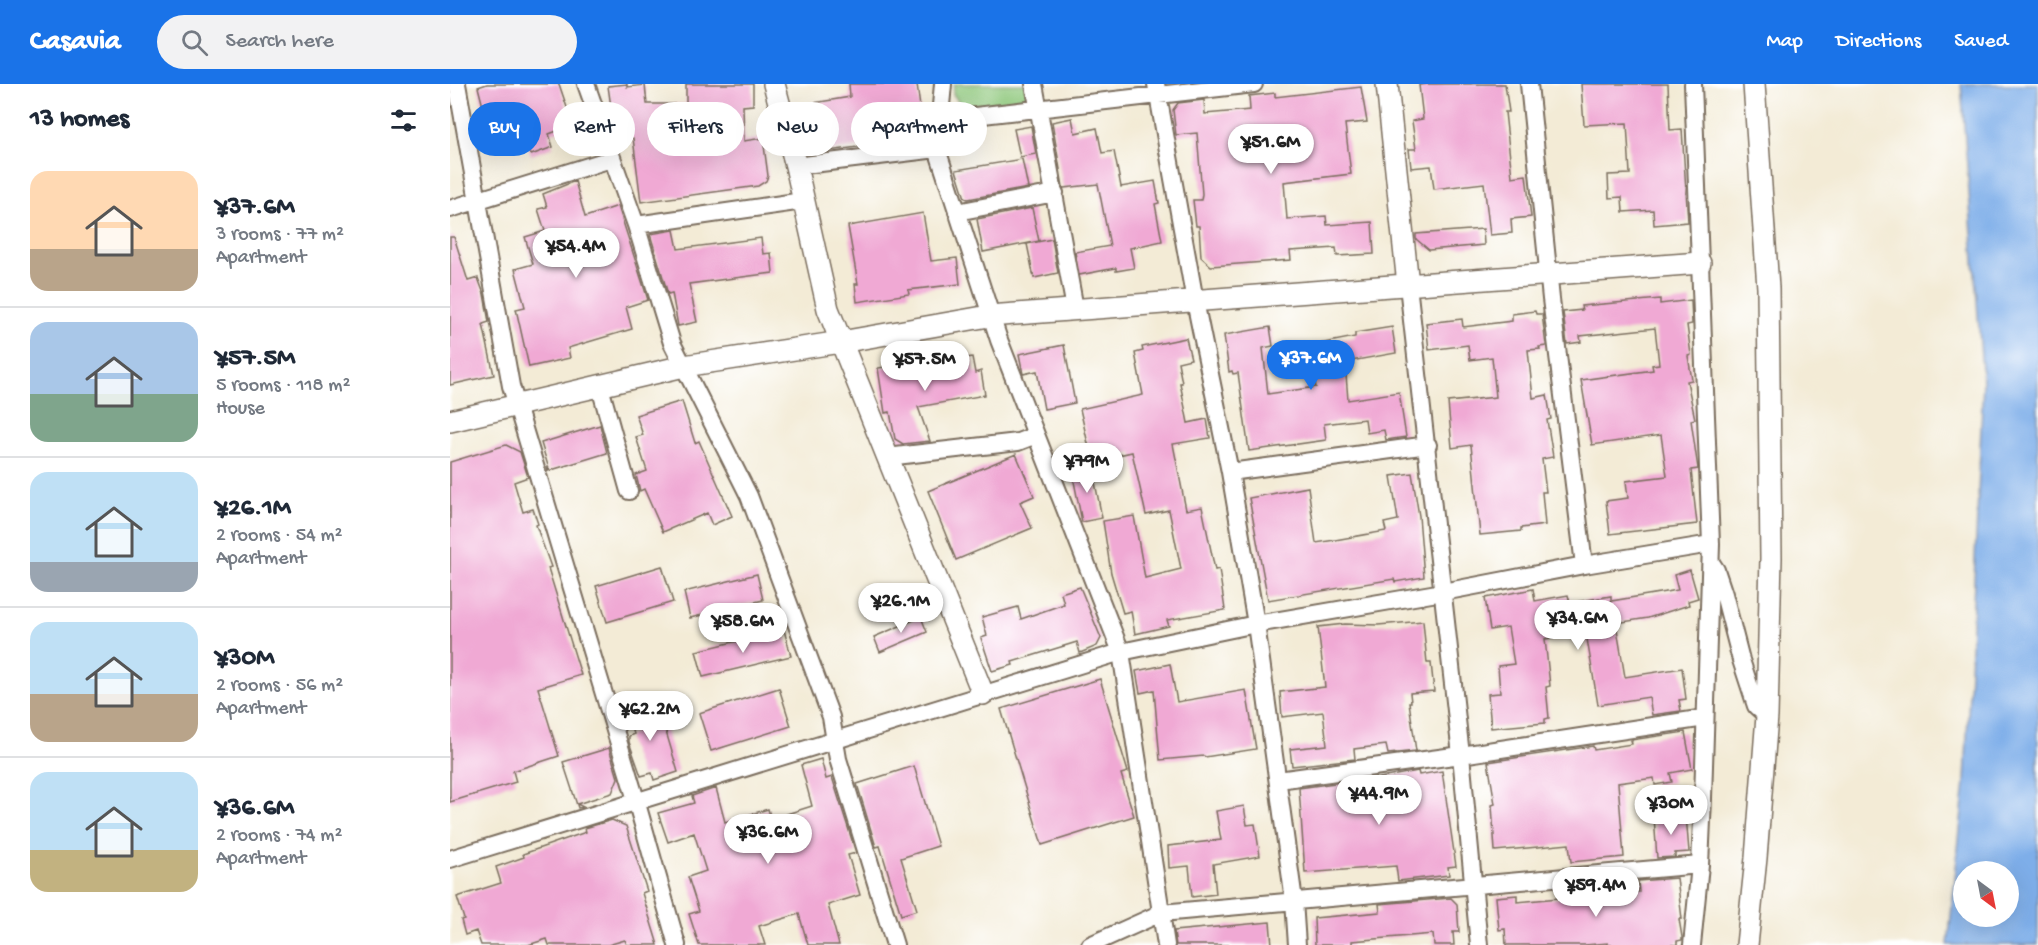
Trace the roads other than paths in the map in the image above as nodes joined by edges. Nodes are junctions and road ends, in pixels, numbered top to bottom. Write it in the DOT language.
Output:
graph roads {
  1 [pos="457,84"];
  2 [pos="586,84"];
  3 [pos="774,84"];
  4 [pos="943,84"];
  5 [pos="1034,84"];
  6 [pos="1254,84"];
  7 [pos="1387,84"];
  8 [pos="1529,84"];
  9 [pos="1693,84"];
  10 [pos="1754,84"];
  11 [pos="1157,90"];
  12 [pos="942,102"];
  13 [pos="1038,108"];
  14 [pos="987,114"];
  15 [pos="879,156"];
  16 [pos="939,156"];
  17 [pos="611,159"];
  18 [pos="796,166"];
  19 [pos="1055,192"];
  20 [pos="479,201"];
  21 [pos="803,201"];
  22 [pos="450,209"];
  23 [pos="957,212"];
  24 [pos="636,225"];
  25 [pos="1700,263"];
  26 [pos="1549,275"];
  27 [pos="1408,285"];
  28 [pos="1195,301"];
  29 [pos="1075,309"];
  30 [pos="989,316"];
  31 [pos="841,342"];
  32 [pos="684,366"];
  33 [pos="600,387"];
  34 [pos="517,406"];
  35 [pos="450,421"];
  36 [pos="1036,435"];
  37 [pos="1428,445"];
  38 [pos="887,457"];
  39 [pos="1230,472"];
  40 [pos="629,491"];
  41 [pos="1711,544"];
  42 [pos="1710,562"];
  43 [pos="1584,565"];
  44 [pos="1443,592"];
  45 [pos="1256,624"];
  46 [pos="1120,652"];
  47 [pos="984,694"];
  48 [pos="1767,716"];
  49 [pos="1705,718"];
  50 [pos="835,739"];
  51 [pos="1461,755"];
  52 [pos="1278,780"];
  53 [pos="636,800"];
  54 [pos="450,859"];
  55 [pos="1700,865"];
  56 [pos="1475,885"];
  57 [pos="1294,901"];
  58 [pos="1161,913"];
  59 [pos="677,945"];
  60 [pos="896,945"];
  61 [pos="1090,945"];
  62 [pos="1166,945"];
  63 [pos="1297,945"];
  64 [pos="1479,945"];
  65 [pos="1692,945"];
  66 [pos="1746,945"];
  1 -- 20 [label="street"];
  2 -- 17 [label="street"];
  3 -- 18 [label="street"];
  4 -- 12 [label="street"];
  5 -- 13 [label="street"];
  6 -- 11 [label="street"];
  7 -- 27 [label="street"];
  8 -- 26 [label="street"];
  9 -- 25 [label="street"];
  10 -- 48 [label="street"];
  11 -- 13 [label="street"];
  11 -- 28 [label="street"];
  13 -- 14 [label="street"];
  13 -- 19 [label="street"];
  15 -- 18 [label="street"];
  16 -- 23 [label="street"];
  17 -- 20 [label="street"];
  17 -- 24 [label="street"];
  18 -- 21 [label="street"];
  19 -- 23 [label="street"];
  19 -- 29 [label="street"];
  20 -- 22 [label="street"];
  20 -- 34 [label="street"];
  21 -- 24 [label="street"];
  21 -- 31 [label="street"];
  23 -- 30 [label="street"];
  24 -- 32 [label="street"];
  25 -- 26 [label="street"];
  25 -- 41 [label="street"];
  26 -- 27 [label="street"];
  26 -- 43 [label="street"];
  27 -- 28 [label="street"];
  27 -- 37 [label="street"];
  28 -- 29 [label="street"];
  28 -- 39 [label="street"];
  29 -- 30 [label="street"];
  30 -- 31 [label="street"];
  30 -- 36 [label="street"];
  31 -- 32 [label="street"];
  31 -- 38 [label="street"];
  32 -- 33 [label="street"];
  32 -- 50 [label="street"];
  33 -- 34 [label="street"];
  33 -- 40 [label="street"];
  34 -- 35 [label="street"];
  34 -- 53 [label="street"];
  36 -- 38 [label="street"];
  36 -- 46 [label="street"];
  37 -- 39 [label="street"];
  37 -- 44 [label="street"];
  38 -- 47 [label="street"];
  39 -- 45 [label="street"];
  41 -- 42 [label="street"];
  41 -- 43 [label="street"];
  42 -- 48 [label="street"];
  42 -- 49 [label="street"];
  43 -- 44 [label="street"];
  44 -- 45 [label="street"];
  44 -- 51 [label="street"];
  45 -- 46 [label="street"];
  45 -- 52 [label="street"];
  46 -- 47 [label="street"];
  46 -- 58 [label="street"];
  47 -- 50 [label="street"];
  48 -- 66 [label="street"];
  49 -- 51 [label="street"];
  49 -- 55 [label="street"];
  50 -- 53 [label="street"];
  50 -- 60 [label="street"];
  51 -- 52 [label="street"];
  51 -- 56 [label="street"];
  52 -- 57 [label="street"];
  53 -- 54 [label="street"];
  53 -- 59 [label="street"];
  55 -- 56 [label="street"];
  55 -- 65 [label="street"];
  56 -- 57 [label="street"];
  56 -- 64 [label="street"];
  57 -- 58 [label="street"];
  57 -- 63 [label="street"];
  58 -- 61 [label="street"];
  58 -- 62 [label="street"];
}
